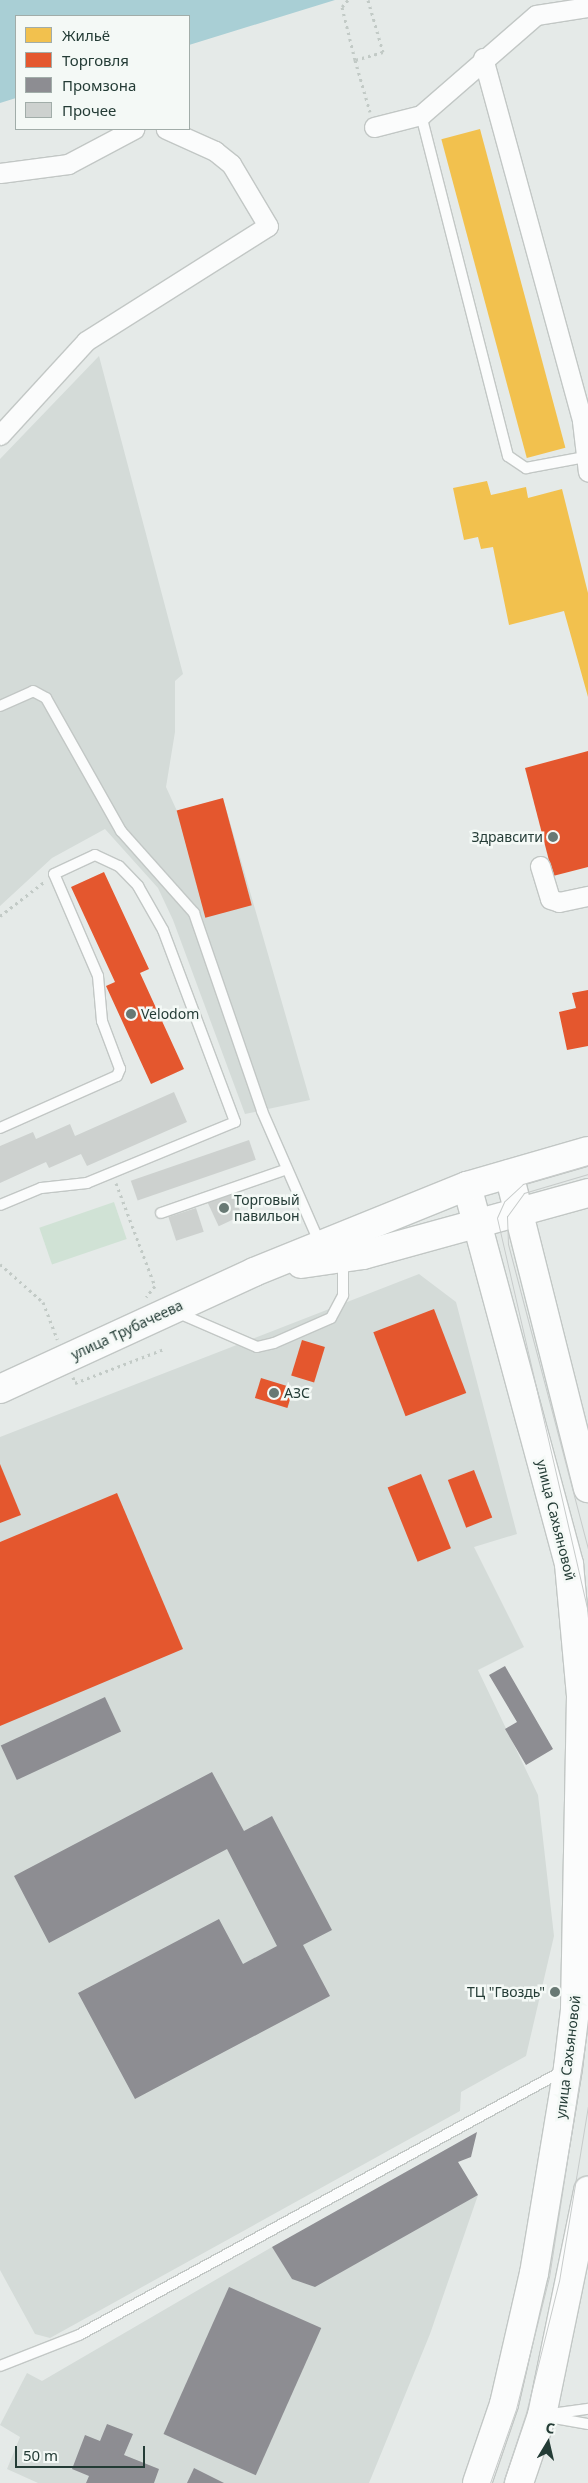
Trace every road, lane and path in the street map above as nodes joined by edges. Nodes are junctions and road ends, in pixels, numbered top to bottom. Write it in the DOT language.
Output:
graph roads {
  1 [pos="348,0"];
  2 [pos="368,0"];
  3 [pos="588,8"];
  4 [pos="483,58"];
  5 [pos="354,60"];
  6 [pos="421,115"];
  7 [pos="374,127"];
  8 [pos="132,130"];
  9 [pos="168,130"];
  10 [pos="0,173"];
  11 [pos="585,420"];
  12 [pos="0,435"];
  13 [pos="586,464"];
  14 [pos="0,706"];
  15 [pos="540,866"];
  16 [pos="54,874"];
  17 [pos="588,896"];
  18 [pos="0,916"];
  19 [pos="0,1128"];
  20 [pos="588,1151"];
  21 [pos="287,1169"];
  22 [pos="112,1173"];
  23 [pos="488,1180"];
  24 [pos="588,1193"];
  25 [pos="0,1205"];
  26 [pos="161,1213"];
  27 [pos="518,1213"];
  28 [pos="475,1224"];
  29 [pos="332,1252"];
  30 [pos="0,1264"];
  31 [pos="143,1300"];
  32 [pos="171,1309"];
  33 [pos="60,1347"];
  34 [pos="164,1349"];
  35 [pos="72,1372"];
  36 [pos="0,1389"];
  37 [pos="588,1488"];
  38 [pos="581,1601"];
  39 [pos="568,2068"];
  40 [pos="588,2191"];
  41 [pos="0,2366"];
  42 [pos="588,2409"];
  43 [pos="542,2415"];
  44 [pos="588,2424"];
  45 [pos="477,2483"];
  46 [pos="519,2483"];
  1 -- 5 [label="path"];
  2 -- 5 [label="path"];
  3 -- 4 [label="street"];
  4 -- 6 [label="street"];
  4 -- 11 [label="street"];
  5 -- 7 [label="path"];
  6 -- 7 [label="street"];
  6 -- 13 [label="lane"];
  8 -- 10 [label="street"];
  9 -- 12 [label="street"];
  11 -- 13 [label="street"];
  14 -- 21 [label="lane"];
  15 -- 17 [label="street"];
  16 -- 18 [label="path"];
  16 -- 19 [label="lane"];
  16 -- 22 [label="lane"];
  20 -- 23 [label="main road, улица Трубачеева"];
  21 -- 26 [label="lane"];
  21 -- 29 [label="lane"];
  22 -- 25 [label="lane"];
  22 -- 31 [label="path"];
  23 -- 27 [label="main road"];
  23 -- 28 [label="main road, улица Сахьяновой"];
  23 -- 29 [label="main road, улица Трубачеева"];
  24 -- 27 [label="main road, улица Трубачеева"];
  27 -- 28 [label="main road, улица Трубачеева"];
  27 -- 37 [label="main road"];
  28 -- 29 [label="main road, улица Трубачеева"];
  28 -- 38 [label="main road, улица Сахьяновой"];
  29 -- 32 [label="main road, улица Трубачеева"];
  29 -- 32 [label="lane"];
  30 -- 33 [label="path"];
  32 -- 36 [label="main road, улица Трубачеева"];
  34 -- 35 [label="path"];
  38 -- 39 [label="main road, улица Сахьяновой"];
  39 -- 41 [label="lane"];
  39 -- 45 [label="main road, улица Сахьяновой"];
  40 -- 43 [label="main road"];
  42 -- 43 [label="lane"];
  43 -- 44 [label="lane"];
  43 -- 46 [label="main road"];
}
